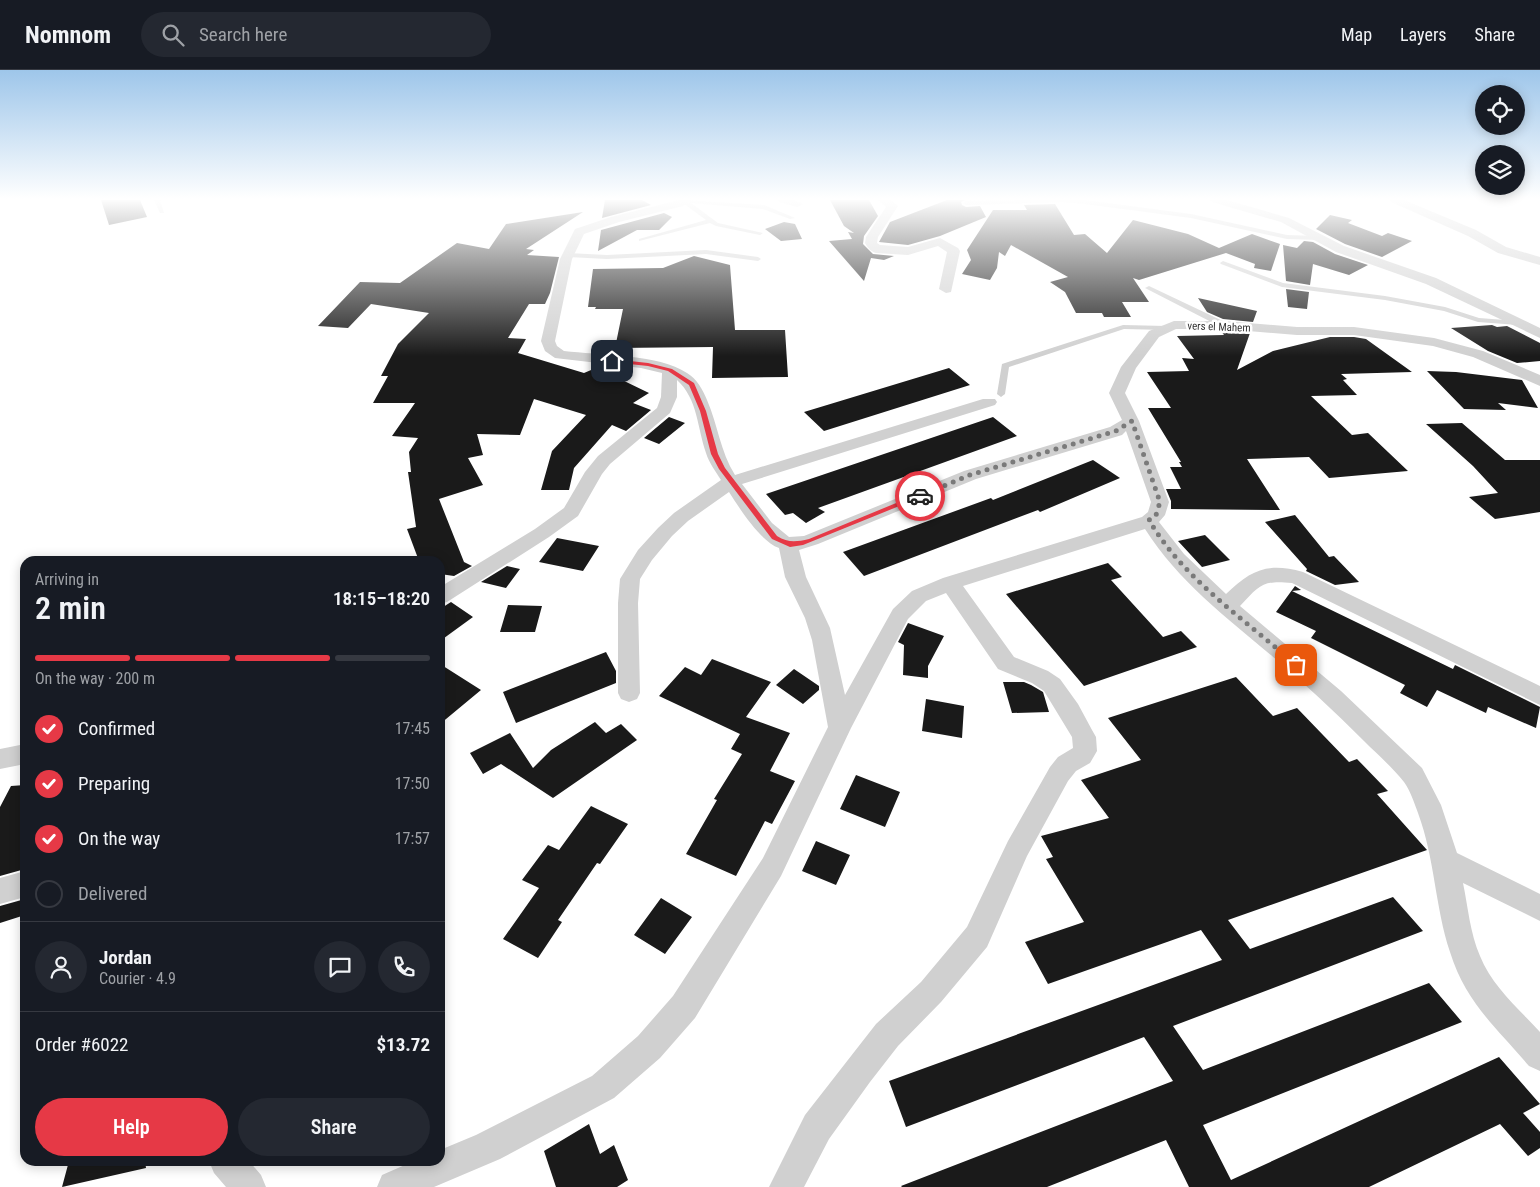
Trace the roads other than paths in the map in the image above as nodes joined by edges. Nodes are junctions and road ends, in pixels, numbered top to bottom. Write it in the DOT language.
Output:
graph roads {
  1 [pos="569,252"];
  2 [pos="703,252"];
  3 [pos="707,252"];
  4 [pos="954,252"];
  5 [pos="1351,252"];
  6 [pos="1509,252"];
  7 [pos="568,255"];
  8 [pos="758,259"];
  9 [pos="1540,261"];
  10 [pos="1223,263"];
  11 [pos="946,288"];
  12 [pos="1149,288"];
  13 [pos="1518,323"];
  14 [pos="1224,325"];
  15 [pos="1166,328"];
  16 [pos="1540,333"];
  17 [pos="670,370"];
  18 [pos="1540,381"];
  19 [pos="995,398"];
  20 [pos="1132,421"];
  21 [pos="731,482"];
  22 [pos="1149,520"];
  23 [pos="790,544"];
  24 [pos="950,583"];
  25 [pos="445,595"];
  26 [pos="1226,607"];
  27 [pos="629,693"];
  28 [pos="1540,696"];
  29 [pos="840,727"];
  30 [pos="20,755"];
  31 [pos="0,759"];
  32 [pos="1446,861"];
  33 [pos="20,885"];
  34 [pos="0,890"];
  35 [pos="1540,908"];
  36 [pos="1540,1055"];
  37 [pos="445,1164"];
  38 [pos="230,1166"];
  39 [pos="441,1166"];
  40 [pos="392,1186"];
  41 [pos="249,1187"];
  42 [pos="786,1187"];
  1 -- 7 [label="street"];
  2 -- 7 [label="lane"];
  3 -- 8 [label="lane"];
  4 -- 11 [label="street"];
  5 -- 13 [label="street"];
  6 -- 9 [label="street"];
  7 -- 17 [label="street"];
  10 -- 13 [label="lane"];
  12 -- 14 [label="lane"];
  13 -- 16 [label="street"];
  14 -- 15 [label="street, vers el Mahem"];
  14 -- 18 [label="street, vers el Mahem"];
  15 -- 19 [label="lane"];
  15 -- 20 [label="street"];
  17 -- 21 [label="street"];
  17 -- 25 [label="street"];
  19 -- 21 [label="street"];
  20 -- 22 [label="street"];
  20 -- 23 [label="street"];
  21 -- 23 [label="street"];
  21 -- 27 [label="street"];
  22 -- 24 [label="street"];
  22 -- 26 [label="street"];
  23 -- 29 [label="street"];
  24 -- 29 [label="street"];
  24 -- 42 [label="street"];
  26 -- 28 [label="street"];
  26 -- 32 [label="street"];
  29 -- 37 [label="street"];
  30 -- 31 [label="street"];
  32 -- 35 [label="street"];
  32 -- 36 [label="street"];
  33 -- 34 [label="street"];
  38 -- 41 [label="street"];
  39 -- 40 [label="street"];
}
